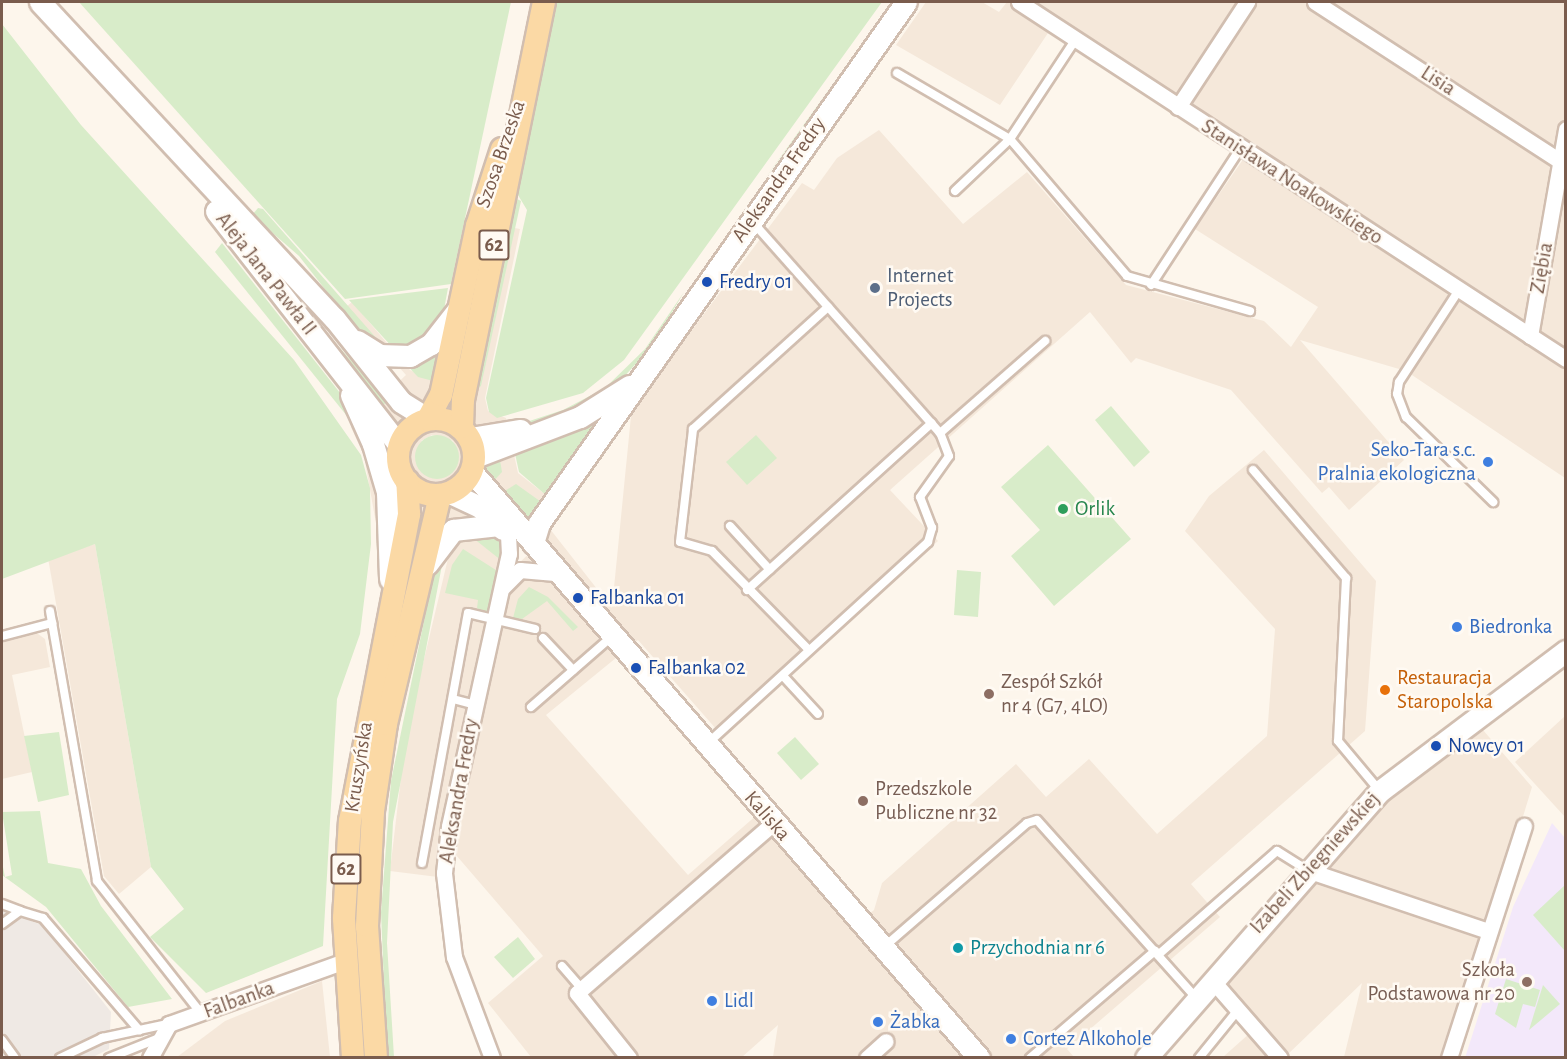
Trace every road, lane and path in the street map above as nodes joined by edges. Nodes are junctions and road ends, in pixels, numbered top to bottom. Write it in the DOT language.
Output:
graph roads {
  1 [pos="40,2"];
  2 [pos="544,2"];
  3 [pos="906,2"];
  4 [pos="1019,2"];
  5 [pos="1247,2"];
  6 [pos="1315,2"];
  7 [pos="1076,39"];
  8 [pos="531,62"];
  9 [pos="897,73"];
  10 [pos="132,104"];
  11 [pos="1178,107"];
  12 [pos="1566,130"];
  13 [pos="1010,139"];
  14 [pos="1240,149"];
  15 [pos="1560,161"];
  16 [pos="955,191"];
  17 [pos="750,219"];
  18 [pos="1151,285"];
  19 [pos="1459,290"];
  20 [pos="828,307"];
  21 [pos="459,308"];
  22 [pos="1250,311"];
  23 [pos="334,318"];
  24 [pos="313,333"];
  25 [pos="1530,336"];
  26 [pos="1045,341"];
  27 [pos="654,359"];
  28 [pos="1566,359"];
  29 [pos="428,419"];
  30 [pos="932,423"];
  31 [pos="939,433"];
  32 [pos="399,445"];
  33 [pos="470,449"];
  34 [pos="1253,470"];
  35 [pos="407,481"];
  36 [pos="445,494"];
  37 [pos="1493,502"];
  38 [pos="730,526"];
  39 [pos="503,530"];
  40 [pos="533,543"];
  41 [pos="770,570"];
  42 [pos="555,573"];
  43 [pos="747,590"];
  44 [pos="500,592"];
  45 [pos="50,610"];
  46 [pos="411,610"];
  47 [pos="388,612"];
  48 [pos="494,618"];
  49 [pos="52,622"];
  50 [pos="534,628"];
  51 [pos="2,636"];
  52 [pos="543,638"];
  53 [pos="610,638"];
  54 [pos="808,649"];
  55 [pos="1566,651"];
  56 [pos="573,670"];
  57 [pos="784,677"];
  58 [pos="453,699"];
  59 [pos="475,705"];
  60 [pos="531,707"];
  61 [pos="818,714"];
  62 [pos="705,746"];
  63 [pos="1380,791"];
  64 [pos="773,823"];
  65 [pos="1524,826"];
  66 [pos="423,863"];
  67 [pos="1306,870"];
  68 [pos="2,904"];
  69 [pos="20,911"];
  70 [pos="2,924"];
  71 [pos="1488,931"];
  72 [pos="883,948"];
  73 [pos="1156,953"];
  74 [pos="345,961"];
  75 [pos="562,966"];
  76 [pos="1212,980"];
  77 [pos="582,989"];
  78 [pos="1196,999"];
  79 [pos="1238,1010"];
  80 [pos="202,1014"];
  81 [pos="139,1030"];
  82 [pos="166,1030"];
  83 [pos="2,1040"];
  84 [pos="886,1041"];
  85 [pos="15,1058"];
  86 [pos="60,1058"];
  87 [pos="109,1058"];
  88 [pos="150,1058"];
  89 [pos="353,1058"];
  90 [pos="376,1058"];
  91 [pos="492,1058"];
  92 [pos="629,1058"];
  93 [pos="867,1058"];
  94 [pos="980,1058"];
  95 [pos="1030,1058"];
  96 [pos="1146,1058"];
  97 [pos="1199,1058"];
  98 [pos="1280,1058"];
  99 [pos="1449,1058"];
  1 -- 10 [label="street, Aleja Jana Pawła II"];
  2 -- 8 [label="main road, Szosa Brzeska / 62"];
  3 -- 17 [label="street, Aleksandra Fredry"];
  4 -- 7 [label="street, Stanisława Noakowskiego"];
  5 -- 11 [label="street"];
  6 -- 15 [label="street, Lisia"];
  7 -- 11 [label="street, Stanisława Noakowskiego"];
  7 -- 13 [label="lane"];
  8 -- 21 [label="main road, Szosa Brzeska / 62"];
  8 -- 33 [label="main road, Szosa Brzeska / 62"];
  9 -- 13 [label="lane"];
  10 -- 23 [label="street, Aleja Jana Pawła II"];
  10 -- 24 [label="street, Aleja Jana Pawła II"];
  11 -- 14 [label="street, Stanisława Noakowskiego"];
  12 -- 15 [label="street, Ziębia"];
  13 -- 16 [label="lane"];
  13 -- 18 [label="lane"];
  14 -- 18 [label="lane"];
  14 -- 19 [label="street, Stanisława Noakowskiego"];
  15 -- 25 [label="street, Ziębia"];
  17 -- 20 [label="lane"];
  17 -- 27 [label="street, Aleksandra Fredry"];
  18 -- 22 [label="lane"];
  19 -- 25 [label="street, Stanisława Noakowskiego"];
  19 -- 37 [label="lane"];
  20 -- 30 [label="lane"];
  20 -- 43 [label="lane"];
  21 -- 23 [label="street"];
  21 -- 29 [label="main road, Szosa Brzeska / 62"];
  23 -- 29 [label="street, Aleja Jana Pawła II"];
  24 -- 32 [label="street, Aleja Jana Pawła II"];
  24 -- 47 [label="street"];
  25 -- 28 [label="street, Stanisława Noakowskiego"];
  26 -- 31 [label="lane"];
  27 -- 33 [label="street, Aleksandra Fredry"];
  27 -- 40 [label="street, Aleksandra Fredry"];
  29 -- 32 [label="main road, 62"];
  29 -- 33 [label="main road"];
  30 -- 31 [label="lane"];
  30 -- 41 [label="lane"];
  31 -- 54 [label="lane"];
  32 -- 35 [label="main road, 62"];
  33 -- 36 [label="main road"];
  33 -- 40 [label="street, Kaliska"];
  34 -- 63 [label="lane"];
  35 -- 36 [label="main road"];
  35 -- 47 [label="main road, Kruszyńska / 62"];
  36 -- 39 [label="street, Kaliska"];
  36 -- 46 [label="main road, Kruszyńska / 62"];
  38 -- 41 [label="lane"];
  39 -- 42 [label="street, Kaliska"];
  39 -- 44 [label="street, Aleksandra Fredry"];
  39 -- 46 [label="street"];
  40 -- 42 [label="street, Kaliska"];
  41 -- 43 [label="lane"];
  42 -- 44 [label="street, Aleksandra Fredry"];
  42 -- 53 [label="street, Kaliska"];
  43 -- 54 [label="lane"];
  44 -- 48 [label="street, Aleksandra Fredry"];
  45 -- 49 [label="lane"];
  46 -- 90 [label="main road, Kruszyńska / 62"];
  47 -- 74 [label="main road, Kruszyńska / 62"];
  48 -- 50 [label="lane"];
  48 -- 58 [label="lane"];
  48 -- 59 [label="street, Aleksandra Fredry"];
  49 -- 51 [label="lane"];
  49 -- 80 [label="lane"];
  52 -- 56 [label="lane"];
  53 -- 56 [label="lane"];
  53 -- 62 [label="street, Kaliska"];
  54 -- 57 [label="lane"];
  55 -- 63 [label="street, Izabeli Zbiegniewskiej"];
  56 -- 60 [label="lane"];
  57 -- 61 [label="lane"];
  57 -- 62 [label="lane"];
  58 -- 59 [label="lane"];
  58 -- 66 [label="lane"];
  59 -- 91 [label="street, Aleksandra Fredry"];
  62 -- 64 [label="street, Kaliska"];
  63 -- 67 [label="street, Izabeli Zbiegniewskiej"];
  64 -- 72 [label="street, Kaliska"];
  64 -- 77 [label="street"];
  65 -- 71 [label="street"];
  67 -- 71 [label="street"];
  67 -- 73 [label="lane"];
  67 -- 76 [label="street, Izabeli Zbiegniewskiej"];
  68 -- 69 [label="lane"];
  69 -- 70 [label="lane"];
  69 -- 81 [label="lane"];
  71 -- 99 [label="street"];
  72 -- 73 [label="lane"];
  72 -- 94 [label="street, Kaliska"];
  73 -- 78 [label="lane"];
  73 -- 95 [label="lane"];
  74 -- 80 [label="street, Falbanka"];
  74 -- 89 [label="main road, Kruszyńska / 62"];
  75 -- 77 [label="lane"];
  76 -- 78 [label="street, Izabeli Zbiegniewskiej"];
  76 -- 79 [label="street"];
  77 -- 92 [label="street"];
  78 -- 96 [label="street, Izabeli Zbiegniewskiej"];
  79 -- 97 [label="lane"];
  79 -- 98 [label="street"];
  80 -- 82 [label="street, Falbanka"];
  81 -- 82 [label="lane"];
  81 -- 86 [label="lane"];
  82 -- 87 [label="lane"];
  82 -- 88 [label="street"];
  83 -- 85 [label="lane"];
  84 -- 93 [label="street"];
}
